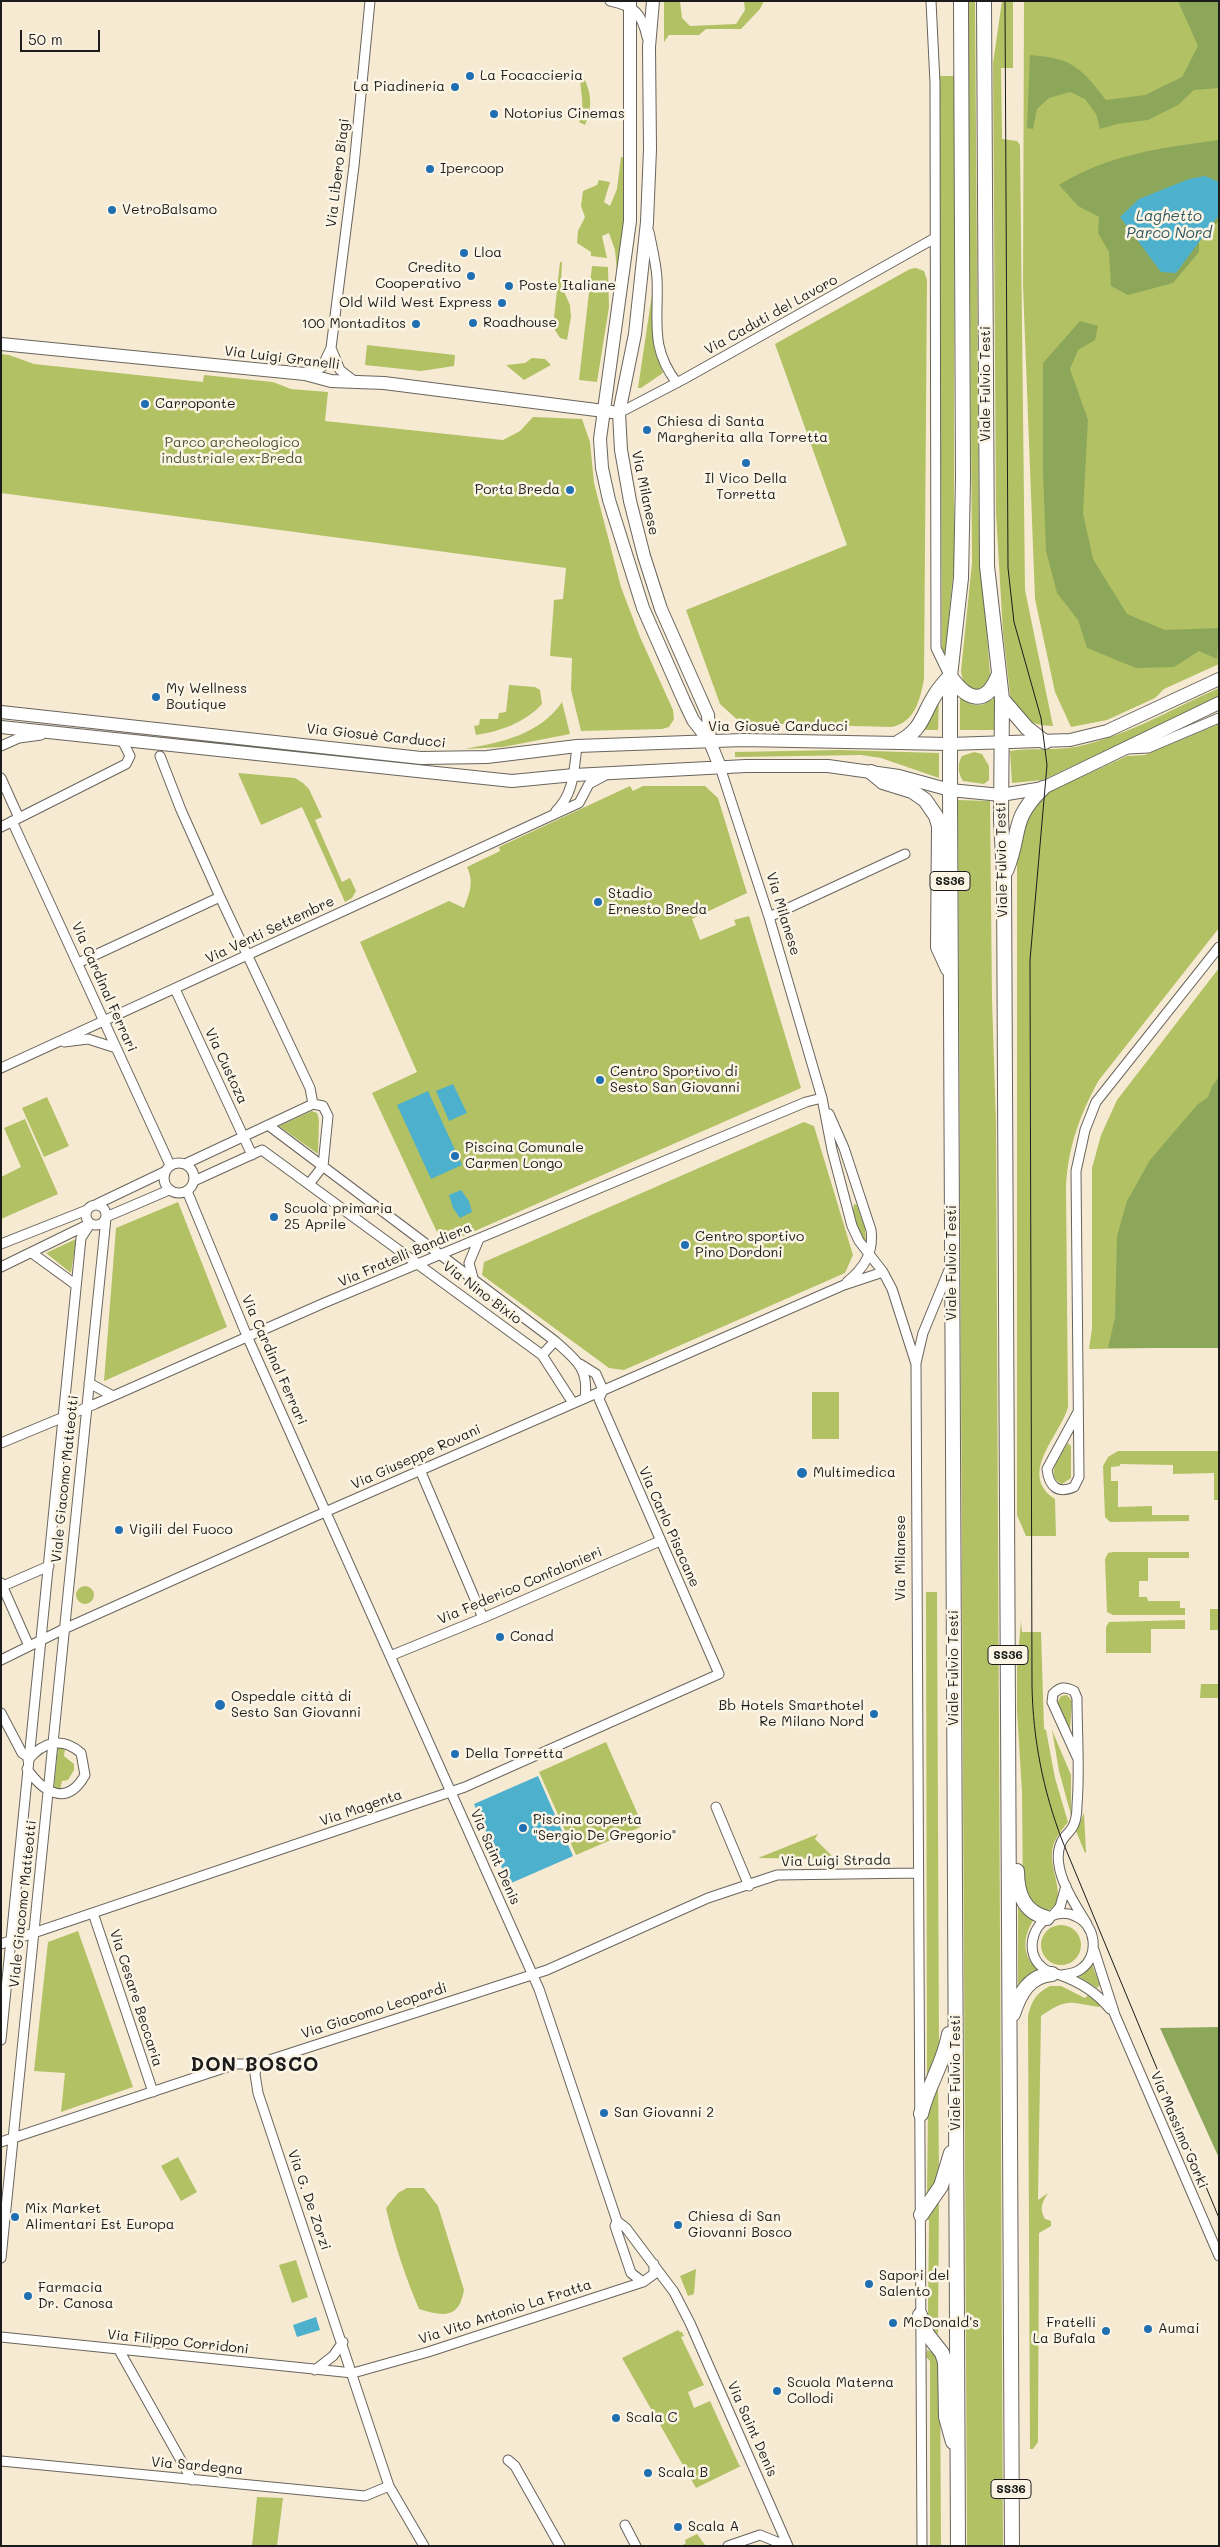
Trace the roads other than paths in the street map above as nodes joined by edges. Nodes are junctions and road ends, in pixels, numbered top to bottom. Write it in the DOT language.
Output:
graph roads {
  1 [pos="370,1"];
  2 [pos="610,1"];
  3 [pos="653,1"];
  4 [pos="931,1"];
  5 [pos="961,1"];
  6 [pos="984,1"];
  7 [pos="992,1"];
  8 [pos="630,4"];
  9 [pos="984,25"];
  10 [pos="649,47"];
  11 [pos="647,222"];
  12 [pos="934,238"];
  13 [pos="1,344"];
  14 [pos="331,348"];
  15 [pos="306,374"];
  16 [pos="353,380"];
  17 [pos="677,383"];
  18 [pos="604,412"];
  19 [pos="619,412"];
  20 [pos="950,676"];
  21 [pos="998,676"];
  22 [pos="1219,679"];
  23 [pos="1002,699"];
  24 [pos="1219,703"];
  25 [pos="1,712"];
  26 [pos="1219,718"];
  27 [pos="1,727"];
  28 [pos="57,733"];
  29 [pos="710,742"];
  30 [pos="899,742"];
  31 [pos="1002,742"];
  32 [pos="1045,742"];
  33 [pos="125,744"];
  34 [pos="950,744"];
  35 [pos="1,746"];
  36 [pos="577,746"];
  37 [pos="1122,749"];
  38 [pos="160,756"];
  39 [pos="720,767"];
  40 [pos="871,772"];
  41 [pos="615,773"];
  42 [pos="574,775"];
  43 [pos="1,778"];
  44 [pos="1043,788"];
  45 [pos="950,790"];
  46 [pos="1001,794"];
  47 [pos="550,816"];
  48 [pos="16,820"];
  49 [pos="1,827"];
  50 [pos="905,854"];
  51 [pos="1004,876"];
  52 [pos="220,897"];
  53 [pos="769,917"];
  54 [pos="1219,946"];
  55 [pos="248,956"];
  56 [pos="78,962"];
  57 [pos="950,972"];
  58 [pos="175,989"];
  59 [pos="105,1020"];
  60 [pos="56,1043"];
  61 [pos="116,1048"];
  62 [pos="1,1068"];
  63 [pos="822,1098"];
  64 [pos="314,1104"];
  65 [pos="268,1125"];
  66 [pos="244,1137"];
  67 [pos="252,1155"];
  68 [pos="185,1164"];
  69 [pos="323,1166"];
  70 [pos="167,1169"];
  71 [pos="194,1181"];
  72 [pos="309,1184"];
  73 [pos="169,1190"];
  74 [pos="187,1191"];
  75 [pos="97,1204"];
  76 [pos="86,1210"];
  77 [pos="106,1218"];
  78 [pos="90,1224"];
  79 [pos="479,1239"];
  80 [pos="1,1244"];
  81 [pos="32,1253"];
  82 [pos="870,1253"];
  83 [pos="442,1254"];
  84 [pos="952,1262"];
  85 [pos="419,1264"];
  86 [pos="1,1267"];
  87 [pos="883,1272"];
  88 [pos="472,1278"];
  89 [pos="76,1285"];
  90 [pos="844,1285"];
  91 [pos="247,1336"];
  92 [pos="555,1341"];
  93 [pos="542,1355"];
  94 [pos="580,1364"];
  95 [pos="916,1364"];
  96 [pos="88,1383"];
  97 [pos="603,1390"];
  98 [pos="113,1396"];
  99 [pos="585,1398"];
  100 [pos="573,1403"];
  101 [pos="86,1408"];
  102 [pos="1078,1412"];
  103 [pos="63,1417"];
  104 [pos="1,1443"];
  105 [pos="420,1470"];
  106 [pos="326,1511"];
  107 [pos="660,1541"];
  108 [pos="48,1566"];
  109 [pos="2,1585"];
  110 [pos="483,1618"];
  111 [pos="64,1629"];
  112 [pos="41,1640"];
  113 [pos="29,1646"];
  114 [pos="390,1656"];
  115 [pos="1,1660"];
  116 [pos="719,1674"];
  117 [pos="1,1714"];
  118 [pos="52,1742"];
  119 [pos="1078,1757"];
  120 [pos="28,1762"];
  121 [pos="1009,1769"];
  122 [pos="48,1792"];
  123 [pos="451,1792"];
  124 [pos="716,1807"];
  125 [pos="918,1873"];
  126 [pos="752,1885"];
  127 [pos="1066,1886"];
  128 [pos="93,1913"];
  129 [pos="1050,1916"];
  130 [pos="1087,1924"];
  131 [pos="34,1933"];
  132 [pos="11,1941"];
  133 [pos="1,1944"];
  134 [pos="1094,1950"];
  135 [pos="533,1974"];
  136 [pos="1056,1975"];
  137 [pos="955,1996"];
  138 [pos="1115,2015"];
  139 [pos="1009,2026"];
  140 [pos="1,2040"];
  141 [pos="257,2064"];
  142 [pos="153,2092"];
  143 [pos="921,2114"];
  144 [pos="956,2122"];
  145 [pos="12,2138"];
  146 [pos="1,2142"];
  147 [pos="921,2215"];
  148 [pos="617,2221"];
  149 [pos="1219,2256"];
  150 [pos="1,2258"];
  151 [pos="654,2264"];
  152 [pos="643,2282"];
  153 [pos="920,2315"];
  154 [pos="1,2337"];
  155 [pos="342,2342"];
  156 [pos="118,2350"];
  157 [pos="315,2370"];
  158 [pos="353,2373"];
  159 [pos="508,2460"];
  160 [pos="1,2461"];
  161 [pos="958,2462"];
  162 [pos="192,2480"];
  163 [pos="389,2486"];
  164 [pos="625,2525"];
  165 [pos="424,2546"];
  166 [pos="560,2546"];
  167 [pos="636,2546"];
  168 [pos="728,2546"];
  169 [pos="788,2546"];
  170 [pos="922,2546"];
  171 [pos="958,2546"];
  172 [pos="1012,2546"];
  1 -- 14 [label="street, Via Libero Biagi"];
  2 -- 8 [label="street"];
  3 -- 10 [label="street, Via Milanese"];
  4 -- 12 [label="street, Viale Fulvio Testi"];
  5 -- 20 [label="main road, Viale Fulvio Testi"];
  6 -- 9 [label="main road, Viale Fulvio Testi"];
  7 -- 9 [label="street, Viale Fulvio Testi"];
  8 -- 10 [label="street"];
  8 -- 18 [label="street, Via Milanese"];
  9 -- 21 [label="main road, Viale Fulvio Testi"];
  10 -- 11 [label="street, Via Milanese"];
  11 -- 17 [label="street"];
  11 -- 19 [label="street, Via Milanese"];
  12 -- 17 [label="street, Via Caduti del Lavoro"];
  12 -- 20 [label="street, Viale Fulvio Testi"];
  13 -- 15 [label="street, Via Luigi Granelli"];
  14 -- 15 [label="street, Via Libero Biagi"];
  14 -- 16 [label="street"];
  15 -- 16 [label="street, Via Luigi Granelli"];
  16 -- 18 [label="street, Via Luigi Granelli"];
  17 -- 19 [label="street, Via Caduti del Lavoro"];
  18 -- 19 [label="street, Via Luigi Granelli"];
  18 -- 29 [label="street, Via Milanese"];
  19 -- 29 [label="street, Via Milanese"];
  20 -- 21 [label="main road"];
  20 -- 30 [label="main road"];
  20 -- 34 [label="main road, Viale Fulvio Testi"];
  21 -- 23 [label="main road, Viale Fulvio Testi"];
  22 -- 32 [label="street"];
  23 -- 31 [label="main road, Viale Fulvio Testi"];
  23 -- 32 [label="main road"];
  24 -- 37 [label="street"];
  25 -- 36 [label="street, Via Giosuè Carducci"];
  26 -- 37 [label="street"];
  27 -- 28 [label="street"];
  28 -- 33 [label="street"];
  28 -- 35 [label="street"];
  29 -- 30 [label="street, Via Giosuè Carducci"];
  29 -- 36 [label="street, Via Giosuè Carducci"];
  29 -- 39 [label="street, Via Milanese"];
  30 -- 34 [label="street, Via Giosuè Carducci"];
  31 -- 32 [label="street"];
  31 -- 34 [label="street"];
  31 -- 46 [label="main road, Viale Fulvio Testi"];
  33 -- 42 [label="street"];
  33 -- 48 [label="street"];
  34 -- 45 [label="main road, Viale Fulvio Testi"];
  36 -- 42 [label="street, Via Venti Settembre"];
  37 -- 44 [label="street"];
  38 -- 52 [label="street"];
  39 -- 40 [label="street"];
  39 -- 41 [label="street"];
  39 -- 53 [label="street, Via Milanese"];
  40 -- 45 [label="street"];
  40 -- 57 [label="main road"];
  41 -- 42 [label="street"];
  41 -- 47 [label="street, Via Venti Settembre"];
  42 -- 47 [label="street, Via Venti Settembre"];
  43 -- 48 [label="street, Via Cardinal Ferrari"];
  44 -- 46 [label="street"];
  44 -- 51 [label="main road"];
  45 -- 46 [label="street, Viale Fulvio Testi"];
  45 -- 57 [label="main road, Viale Fulvio Testi / SS36"];
  46 -- 51 [label="main road, Viale Fulvio Testi / SS36"];
  47 -- 55 [label="street, Via Venti Settembre"];
  48 -- 49 [label="street"];
  48 -- 56 [label="street, Via Cardinal Ferrari"];
  50 -- 53 [label="street"];
  51 -- 121 [label="main road, Viale Fulvio Testi / SS36"];
  52 -- 55 [label="street"];
  52 -- 56 [label="street"];
  53 -- 63 [label="street, Via Milanese"];
  54 -- 102 [label="street"];
  55 -- 58 [label="street, Via Venti Settembre"];
  55 -- 64 [label="street"];
  56 -- 59 [label="street, Via Cardinal Ferrari"];
  57 -- 84 [label="main road, Viale Fulvio Testi / SS36"];
  58 -- 59 [label="street, Via Venti Settembre"];
  58 -- 66 [label="street, Via Custoza"];
  59 -- 60 [label="street, Via Venti Settembre"];
  59 -- 61 [label="street, Via Cardinal Ferrari"];
  60 -- 61 [label="street"];
  60 -- 62 [label="street, Via Venti Settembre"];
  61 -- 70 [label="street, Via Cardinal Ferrari"];
  63 -- 79 [label="street, Via Fratelli Bandiera"];
  63 -- 82 [label="street, Via Milanese"];
  63 -- 82 [label="street, Via Milanese"];
  64 -- 65 [label="street"];
  64 -- 69 [label="street"];
  65 -- 66 [label="street"];
  65 -- 69 [label="street, Via Nino Bixio"];
  66 -- 67 [label="street, Via Custoza"];
  66 -- 68 [label="street"];
  67 -- 71 [label="street"];
  67 -- 72 [label="street, Via Nino Bixio"];
  68 -- 70 [label="street"];
  68 -- 71 [label="street"];
  69 -- 72 [label="street"];
  69 -- 83 [label="street, Via Nino Bixio"];
  70 -- 73 [label="street"];
  70 -- 75 [label="street"];
  71 -- 74 [label="street"];
  72 -- 85 [label="street, Via Nino Bixio"];
  73 -- 74 [label="street"];
  73 -- 77 [label="street"];
  74 -- 91 [label="street, Via Cardinal Ferrari"];
  75 -- 76 [label="street"];
  75 -- 77 [label="street"];
  76 -- 78 [label="street"];
  76 -- 80 [label="street"];
  77 -- 78 [label="street"];
  77 -- 96 [label="street, Viale Giacomo Matteotti"];
  78 -- 81 [label="street"];
  78 -- 89 [label="street, Viale Giacomo Matteotti"];
  79 -- 83 [label="street, Via Fratelli Bandiera"];
  79 -- 88 [label="street, Via Nino Bixio"];
  81 -- 86 [label="street"];
  81 -- 89 [label="street"];
  82 -- 87 [label="street, Via Milanese"];
  82 -- 90 [label="street, Via Giuseppe Rovani"];
  83 -- 85 [label="street, Via Fratelli Bandiera"];
  83 -- 88 [label="street, Via Nino Bixio"];
  84 -- 95 [label="street"];
  84 -- 137 [label="main road, Viale Fulvio Testi / SS36"];
  85 -- 91 [label="street, Via Fratelli Bandiera"];
  85 -- 93 [label="street, Via Nino Bixio"];
  87 -- 90 [label="street, Via Giuseppe Rovani"];
  87 -- 95 [label="street, Via Milanese"];
  88 -- 92 [label="street, Via Nino Bixio"];
  89 -- 103 [label="street, Viale Giacomo Matteotti"];
  90 -- 97 [label="street, Via Giuseppe Rovani"];
  91 -- 98 [label="street, Via Fratelli Bandiera"];
  91 -- 106 [label="street, Via Cardinal Ferrari"];
  92 -- 93 [label="street"];
  92 -- 94 [label="street, Via Nino Bixio"];
  93 -- 100 [label="street, Via Nino Bixio"];
  94 -- 97 [label="street, Via Nino Bixio"];
  94 -- 99 [label="street"];
  95 -- 125 [label="street, Via Milanese"];
  96 -- 98 [label="street"];
  96 -- 101 [label="street, Viale Giacomo Matteotti"];
  97 -- 99 [label="street, Via Giuseppe Rovani"];
  97 -- 107 [label="street, Via Carlo Pisacane"];
  98 -- 101 [label="street, Via Fratelli Bandiera"];
  99 -- 100 [label="street, Via Giuseppe Rovani"];
  100 -- 105 [label="street, Via Giuseppe Rovani"];
  101 -- 103 [label="street, Via Fratelli Bandiera"];
  101 -- 111 [label="street, Viale Giacomo Matteotti"];
  102 -- 102 [label="street"];
  103 -- 104 [label="street, Via Fratelli Bandiera"];
  103 -- 108 [label="street, Viale Giacomo Matteotti"];
  105 -- 106 [label="street, Via Giuseppe Rovani"];
  105 -- 110 [label="street"];
  106 -- 111 [label="street, Via Giuseppe Rovani"];
  106 -- 114 [label="street, Via Saint Denis"];
  107 -- 110 [label="street, Via Federico Confalonieri"];
  107 -- 116 [label="street, Via Carlo Pisacane"];
  108 -- 109 [label="street, Viale Giacomo Matteotti"];
  108 -- 112 [label="street, Viale Giacomo Matteotti"];
  109 -- 113 [label="street"];
  110 -- 114 [label="street, Via Federico Confalonieri"];
  111 -- 112 [label="street, Via Giuseppe Rovani"];
  111 -- 118 [label="street, Viale Giacomo Matteotti"];
  112 -- 113 [label="street, Via Giuseppe Rovani"];
  112 -- 120 [label="street, Viale Giacomo Matteotti"];
  113 -- 115 [label="street, Via Giuseppe Rovani"];
  114 -- 123 [label="street, Via Saint Denis"];
  116 -- 123 [label="street, Via Magenta"];
  117 -- 120 [label="street"];
  118 -- 120 [label="street"];
  118 -- 122 [label="street, Viale Giacomo Matteotti"];
  118 -- 122 [label="street"];
  119 -- 119 [label="street"];
  119 -- 127 [label="street"];
  120 -- 122 [label="street"];
  120 -- 132 [label="street, Viale Giacomo Matteotti"];
  121 -- 129 [label="main road"];
  121 -- 139 [label="main road, Viale Fulvio Testi / SS36"];
  122 -- 131 [label="street, Viale Giacomo Matteotti"];
  123 -- 128 [label="street, Via Magenta"];
  123 -- 135 [label="street, Via Saint Denis"];
  124 -- 126 [label="street"];
  125 -- 126 [label="street, Via Luigi Strada"];
  125 -- 143 [label="street"];
  126 -- 135 [label="street, Via Giacomo Leopardi"];
  127 -- 129 [label="street"];
  127 -- 130 [label="street"];
  128 -- 131 [label="street, Via Magenta"];
  128 -- 142 [label="street, Via Cesare Beccaria"];
  129 -- 130 [label="street"];
  129 -- 136 [label="street"];
  130 -- 134 [label="street"];
  131 -- 132 [label="street, Via Magenta"];
  131 -- 145 [label="street, Viale Giacomo Matteotti"];
  132 -- 133 [label="street, Via Magenta"];
  132 -- 140 [label="street, Viale Giacomo Matteotti"];
  134 -- 136 [label="street"];
  134 -- 138 [label="street, Via Massimo Gorki"];
  135 -- 141 [label="street, Via Giacomo Leopardi"];
  135 -- 148 [label="street, Via Saint Denis"];
  136 -- 138 [label="street, Via Massimo Gorki"];
  136 -- 139 [label="main road"];
  137 -- 143 [label="main road"];
  137 -- 144 [label="main road, Viale Fulvio Testi / SS36"];
  138 -- 149 [label="street, Via Massimo Gorki"];
  139 -- 172 [label="main road, Viale Fulvio Testi / SS36"];
  141 -- 142 [label="street, Via Giacomo Leopardi"];
  141 -- 155 [label="street, Via G. De Zorzi"];
  142 -- 145 [label="street, Via Giacomo Leopardi"];
  143 -- 147 [label="street"];
  144 -- 147 [label="main road"];
  144 -- 161 [label="main road, Viale Fulvio Testi / SS36"];
  145 -- 146 [label="street, Via Giacomo Leopardi"];
  145 -- 150 [label="street, Viale Giacomo Matteotti"];
  147 -- 153 [label="street"];
  148 -- 151 [label="street, Via Saint Denis"];
  148 -- 152 [label="street, Via Saint Denis"];
  151 -- 152 [label="street"];
  151 -- 169 [label="street, Via Saint Denis"];
  152 -- 158 [label="street, Via Vito Antonio La Fratta"];
  153 -- 161 [label="main road"];
  153 -- 170 [label="street"];
  154 -- 156 [label="street, Via Filippo Corridoni"];
  155 -- 157 [label="street"];
  155 -- 158 [label="street, Via G. De Zorzi"];
  156 -- 157 [label="street, Via Filippo Corridoni"];
  156 -- 162 [label="street"];
  157 -- 158 [label="street, Via Filippo Corridoni"];
  158 -- 163 [label="street, Via G. De Zorzi"];
  159 -- 166 [label="street"];
  160 -- 162 [label="street, Via Sardegna"];
  161 -- 171 [label="main road, Viale Fulvio Testi / SS36"];
  162 -- 163 [label="street, Via Sardegna"];
  163 -- 165 [label="street, Via G. De Zorzi"];
  164 -- 167 [label="street"];
  168 -- 169 [label="street"];
}
